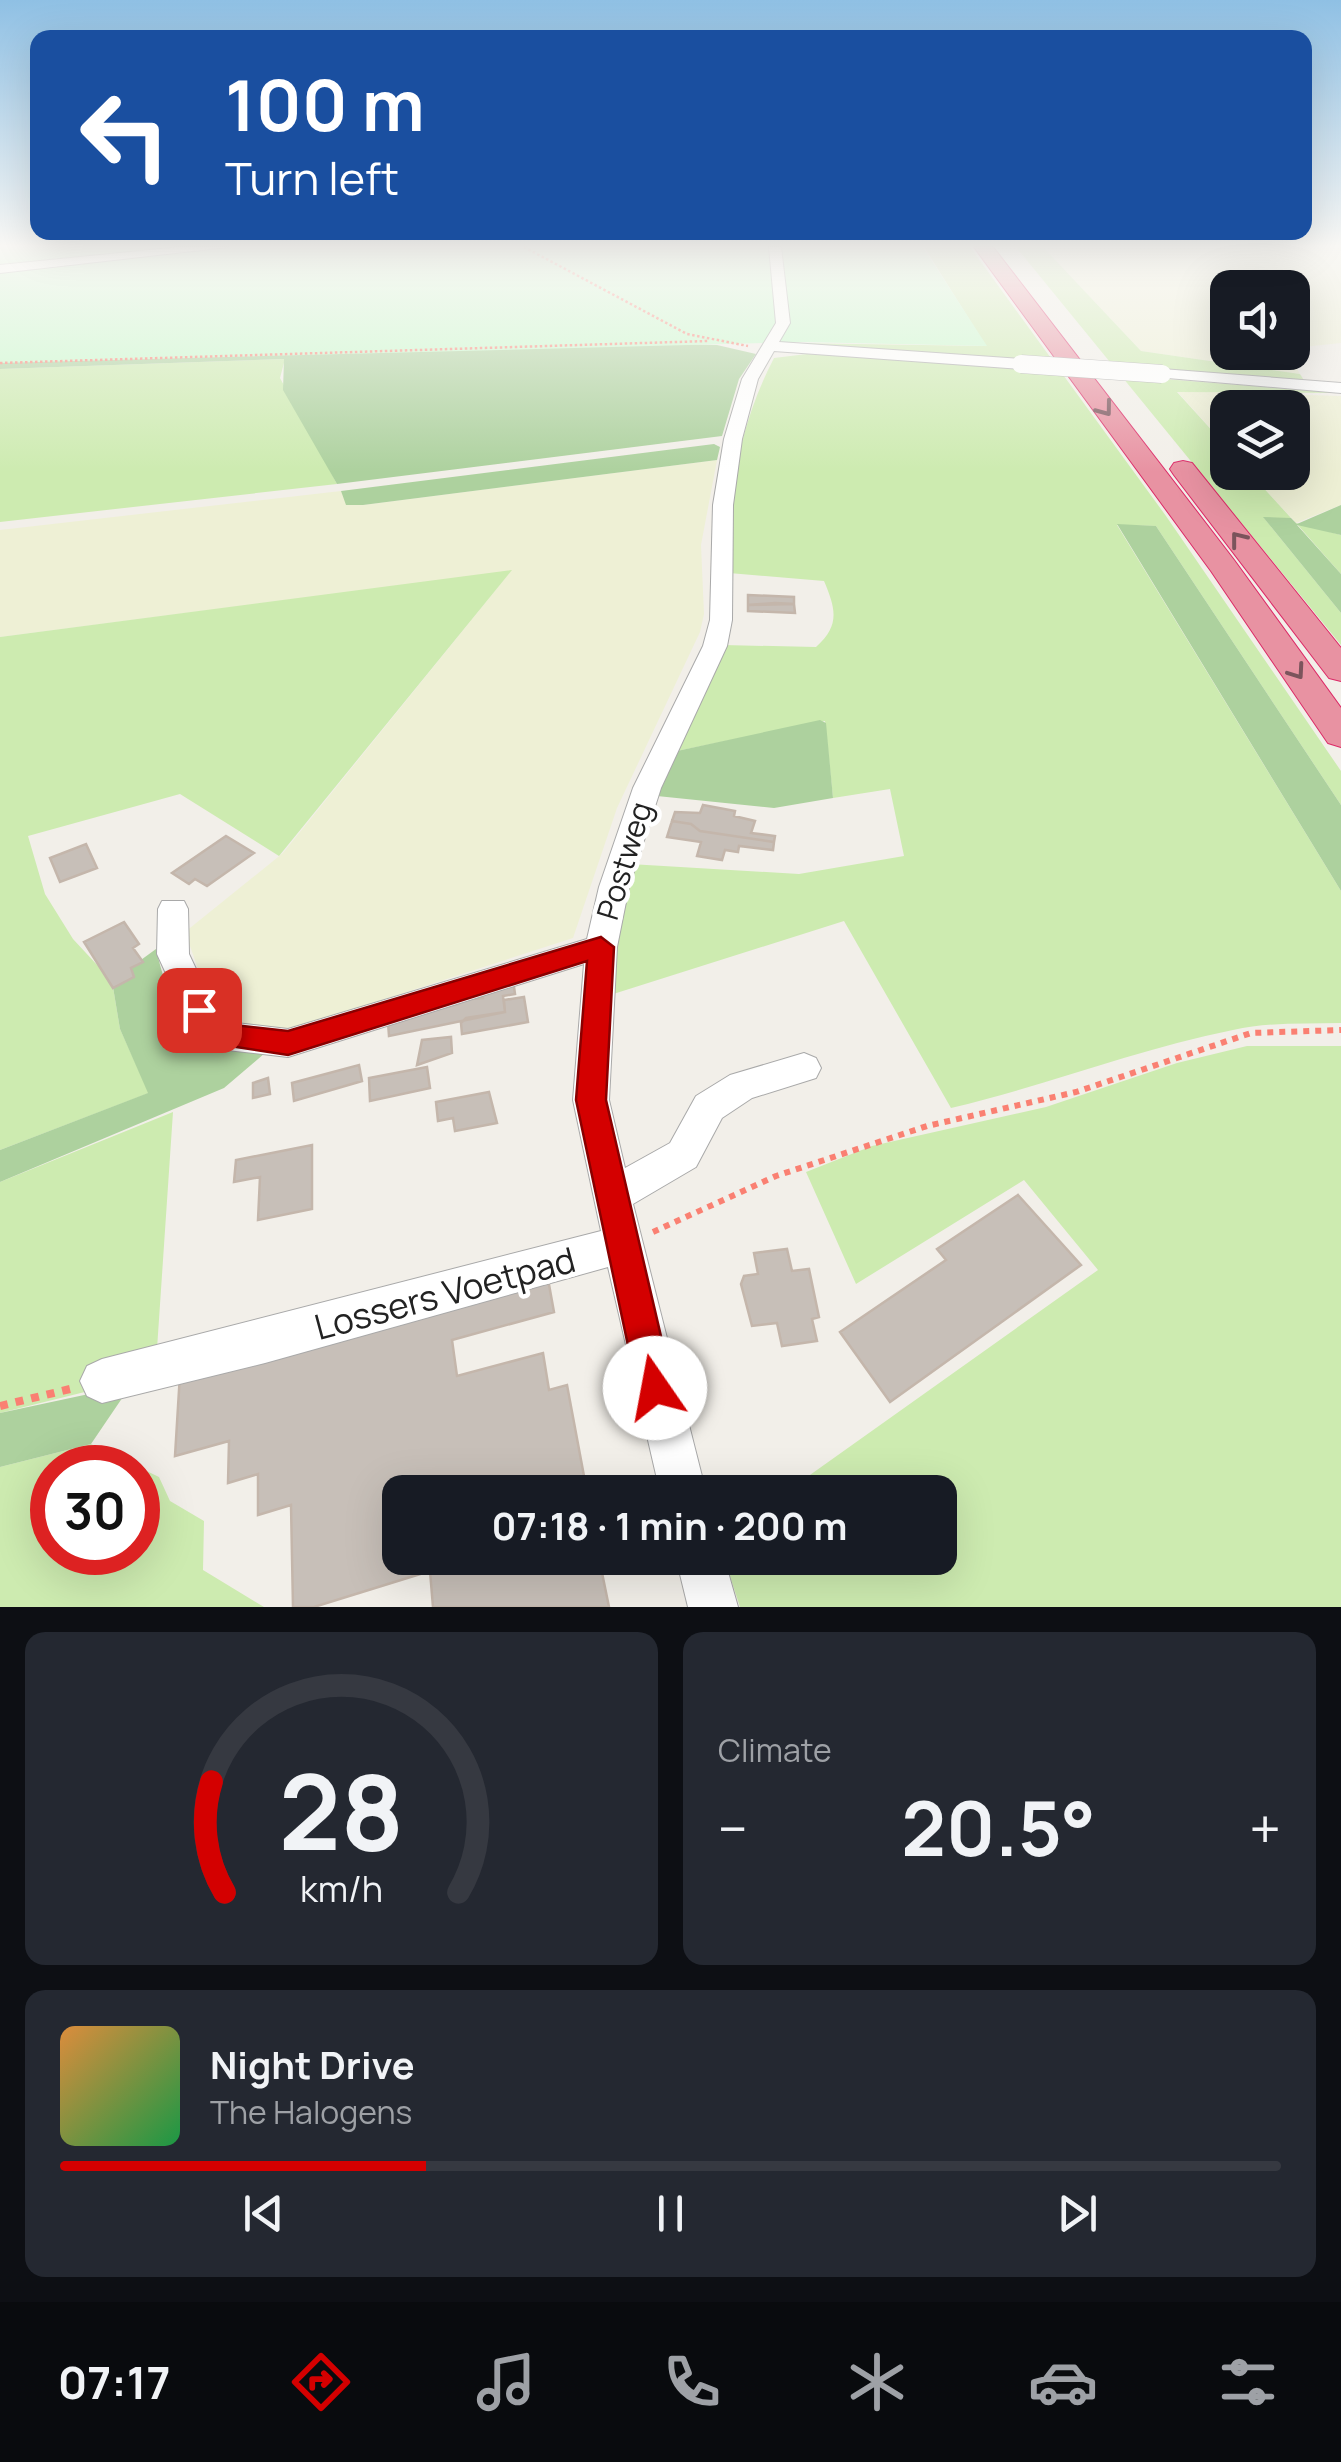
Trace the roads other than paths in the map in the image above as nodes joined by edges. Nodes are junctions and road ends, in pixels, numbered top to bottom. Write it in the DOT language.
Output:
graph roads {
  1 [pos="780,322"];
  2 [pos="1039,322"];
  3 [pos="1065,322"];
  4 [pos="772,347"];
  5 [pos="1341,388"];
  6 [pos="1341,670"];
  7 [pos="1341,735"];
  8 [pos="173,909"];
  9 [pos="601,947"];
  10 [pos="804,1068"];
  11 [pos="613,1195"];
  12 [pos="624,1244"];
  13 [pos="102,1381"];
  14 [pos="678,1475"];
  15 [pos="705,1575"];
  16 [pos="713,1607"];
  1 -- 4 [label="street, Postweg"];
  2 -- 7 [label="highway, one-way"];
  6 -- 3 [label="highway, one-way"];
  4 -- 5 [label="street, bridge"];
  4 -- 9 [label="street, Postweg"];
  8 -- 9 [label="street"];
  9 -- 11 [label="street, Postweg"];
  10 -- 11 [label="street"];
  11 -- 12 [label="street, Postweg"];
  12 -- 13 [label="street, Lossers Voetpad"];
  12 -- 14 [label="street, Postweg"];
  15 -- 16 [label="street"];
}
